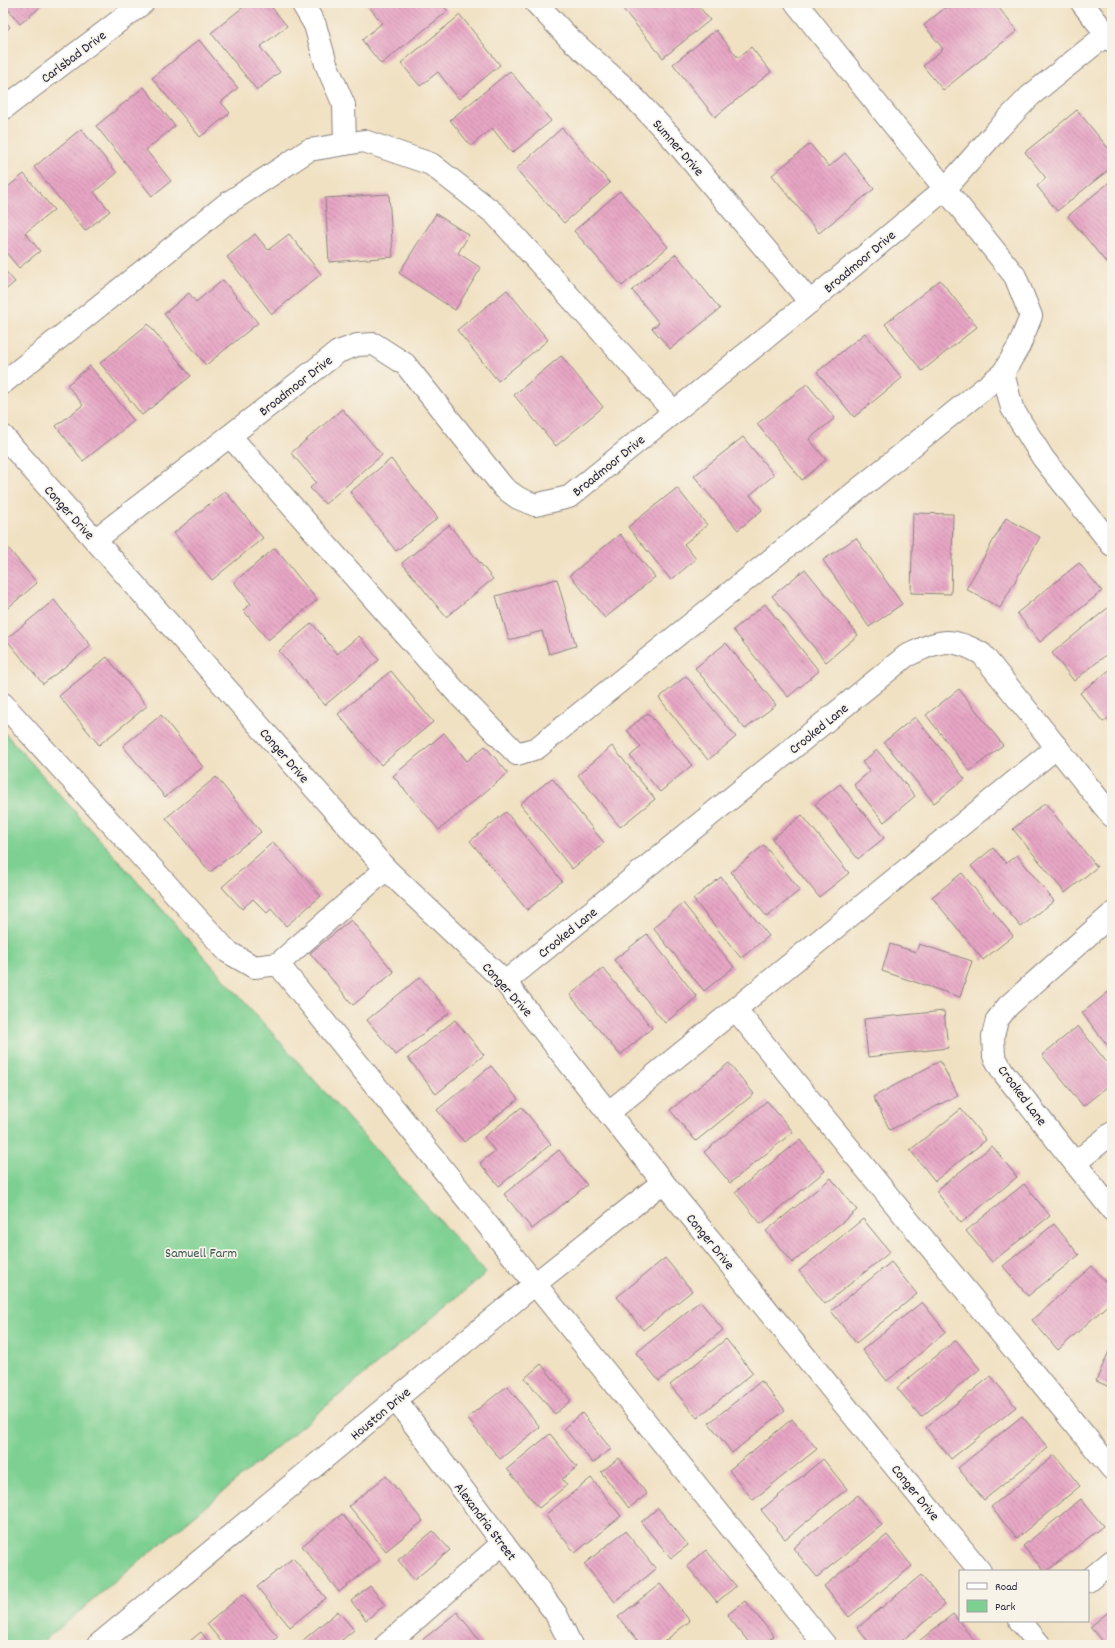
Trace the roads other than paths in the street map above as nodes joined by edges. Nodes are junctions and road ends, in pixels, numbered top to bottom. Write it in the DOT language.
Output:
graph roads {
  1 [pos="143,3"];
  2 [pos="302,3"];
  3 [pos="536,3"];
  4 [pos="796,3"];
  5 [pos="1082,3"];
  6 [pos="1109,38"];
  7 [pos="3,109"];
  8 [pos="346,144"];
  9 [pos="946,188"];
  10 [pos="810,302"];
  11 [pos="1003,373"];
  12 [pos="3,383"];
  13 [pos="674,412"];
  14 [pos="3,436"];
  15 [pos="230,436"];
  16 [pos="96,540"];
  17 [pos="1112,545"];
  18 [pos="3,704"];
  19 [pos="1057,747"];
  20 [pos="1112,816"];
  21 [pos="386,869"];
  22 [pos="1112,914"];
  23 [pos="278,964"];
  24 [pos="506,982"];
  25 [pos="736,1010"];
  26 [pos="608,1113"];
  27 [pos="1112,1133"];
  28 [pos="1075,1163"];
  29 [pos="663,1182"];
  30 [pos="1112,1210"];
  31 [pos="535,1284"];
  32 [pos="396,1400"];
  33 [pos="1112,1469"];
  34 [pos="503,1543"];
  35 [pos="1112,1561"];
  36 [pos="979,1570"];
  37 [pos="1089,1580"];
  38 [pos="98,1645"];
  39 [pos="386,1645"];
  40 [pos="570,1645"];
  41 [pos="825,1645"];
  1 -- 7 [label="street, Carlsbad Drive"];
  2 -- 8 [label="street"];
  3 -- 10 [label="street, Sumner Drive"];
  4 -- 9 [label="street"];
  5 -- 6 [label="street"];
  6 -- 9 [label="street, Broadmoor Drive"];
  8 -- 12 [label="street"];
  8 -- 13 [label="street"];
  9 -- 10 [label="street, Broadmoor Drive"];
  9 -- 11 [label="street"];
  10 -- 13 [label="street, Broadmoor Drive"];
  11 -- 15 [label="street"];
  11 -- 17 [label="street"];
  13 -- 15 [label="street, Broadmoor Drive"];
  14 -- 16 [label="street, Conger Drive"];
  15 -- 16 [label="street, Broadmoor Drive"];
  16 -- 21 [label="street, Conger Drive"];
  18 -- 23 [label="street"];
  19 -- 20 [label="street, Crooked Lane"];
  19 -- 24 [label="street, Crooked Lane"];
  19 -- 25 [label="street"];
  21 -- 23 [label="street"];
  21 -- 24 [label="street, Conger Drive"];
  22 -- 28 [label="street, Crooked Lane"];
  23 -- 31 [label="street"];
  24 -- 26 [label="street, Conger Drive"];
  25 -- 26 [label="street"];
  25 -- 33 [label="street"];
  26 -- 29 [label="street, Conger Drive"];
  27 -- 28 [label="street"];
  28 -- 30 [label="street, Crooked Lane"];
  29 -- 31 [label="street, Houston Drive"];
  29 -- 36 [label="street, Conger Drive"];
  31 -- 32 [label="street, Houston Drive"];
  31 -- 41 [label="street"];
  32 -- 34 [label="street, Alexandria Street"];
  32 -- 38 [label="street, Houston Drive"];
  34 -- 39 [label="street"];
  34 -- 40 [label="street, Alexandria Street"];
  35 -- 37 [label="street"];
}
